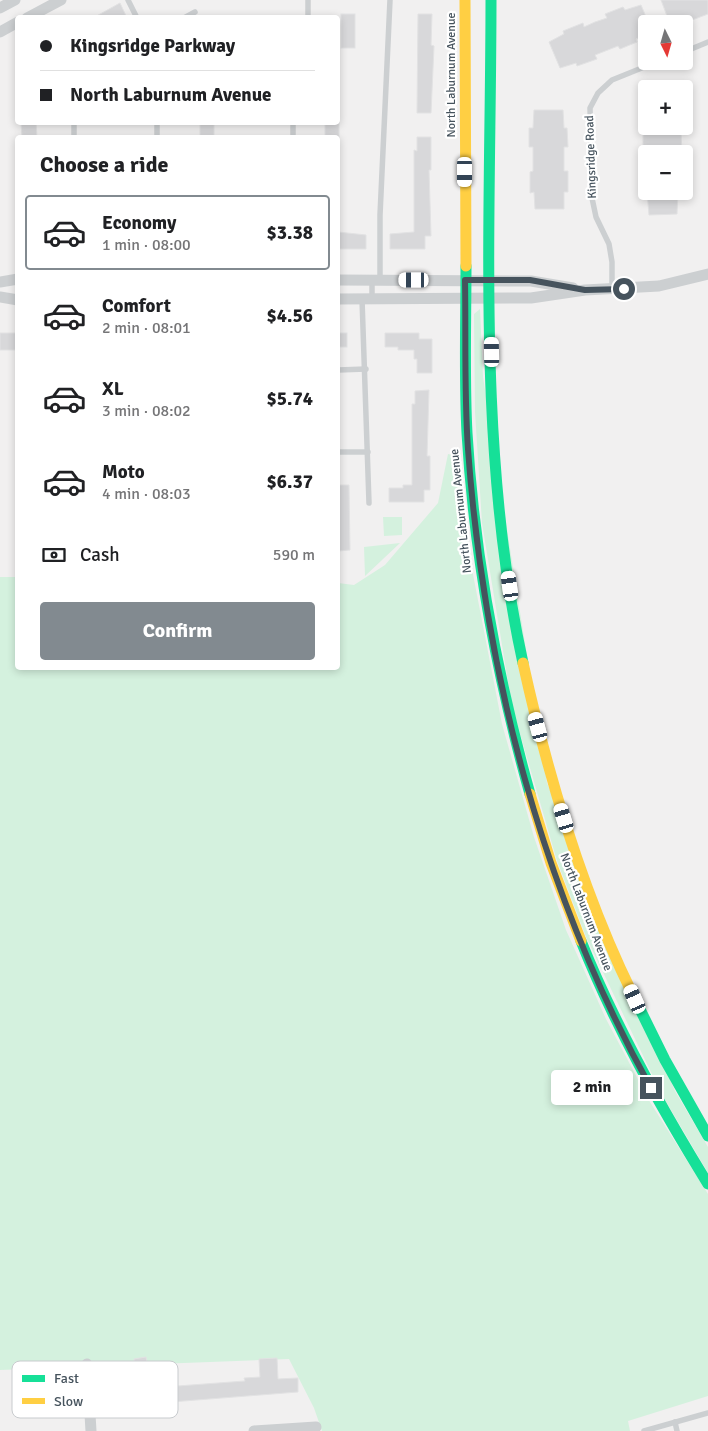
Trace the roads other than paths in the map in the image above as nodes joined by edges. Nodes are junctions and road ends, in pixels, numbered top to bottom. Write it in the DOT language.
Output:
graph roads {
  1 [pos="15,0"];
  2 [pos="61,0"];
  3 [pos="128,0"];
  4 [pos="308,0"];
  5 [pos="390,0"];
  6 [pos="465,0"];
  7 [pos="491,0"];
  8 [pos="0,8"];
  9 [pos="195,12"];
  10 [pos="33,15"];
  11 [pos="136,15"];
  12 [pos="190,15"];
  13 [pos="308,15"];
  14 [pos="15,24"];
  15 [pos="0,32"];
  16 [pos="708,42"];
  17 [pos="693,48"];
  18 [pos="638,69"];
  19 [pos="708,274"];
  20 [pos="15,280"];
  21 [pos="340,280"];
  22 [pos="376,280"];
  23 [pos="465,280"];
  24 [pos="492,280"];
  25 [pos="0,282"];
  26 [pos="612,289"];
  27 [pos="585,290"];
  28 [pos="0,297"];
  29 [pos="466,298"];
  30 [pos="492,298"];
  31 [pos="340,299"];
  32 [pos="367,299"];
  33 [pos="15,300"];
  34 [pos="366,369"];
  35 [pos="340,370"];
  36 [pos="340,452"];
  37 [pos="368,452"];
  38 [pos="369,504"];
  39 [pos="708,1136"];
  40 [pos="708,1184"];
  41 [pos="708,1413"];
  42 [pos="90,1418"];
  43 [pos="675,1422"];
  44 [pos="316,1427"];
  45 [pos="91,1431"];
  46 [pos="254,1431"];
  47 [pos="644,1431"];
  48 [pos="678,1431"];
  1 -- 8 [label="street"];
  2 -- 10 [label="street"];
  3 -- 11 [label="lane"];
  4 -- 13 [label="lane"];
  5 -- 22 [label="lane"];
  6 -- 23 [label="main road, North Laburnum Avenue"];
  7 -- 24 [label="main road, North Laburnum Avenue"];
  9 -- 12 [label="lane"];
  14 -- 15 [label="street"];
  16 -- 17 [label="lane"];
  18 -- 26 [label="lane, Kingsridge Road"];
  19 -- 26 [label="street"];
  20 -- 25 [label="street"];
  21 -- 22 [label="street"];
  22 -- 23 [label="street"];
  22 -- 32 [label="lane"];
  23 -- 24 [label="street"];
  23 -- 29 [label="main road, North Laburnum Avenue"];
  24 -- 27 [label="street"];
  24 -- 30 [label="main road, North Laburnum Avenue"];
  26 -- 27 [label="street"];
  27 -- 30 [label="street"];
  28 -- 33 [label="street"];
  29 -- 30 [label="street"];
  29 -- 32 [label="street"];
  29 -- 40 [label="main road, North Laburnum Avenue"];
  30 -- 39 [label="main road, North Laburnum Avenue"];
  31 -- 32 [label="street"];
  32 -- 34 [label="lane"];
  34 -- 35 [label="lane"];
  34 -- 37 [label="lane"];
  36 -- 37 [label="lane"];
  37 -- 38 [label="lane"];
  41 -- 43 [label="lane"];
  42 -- 45 [label="street"];
  43 -- 47 [label="lane"];
  43 -- 48 [label="lane"];
  44 -- 46 [label="street"];
}
